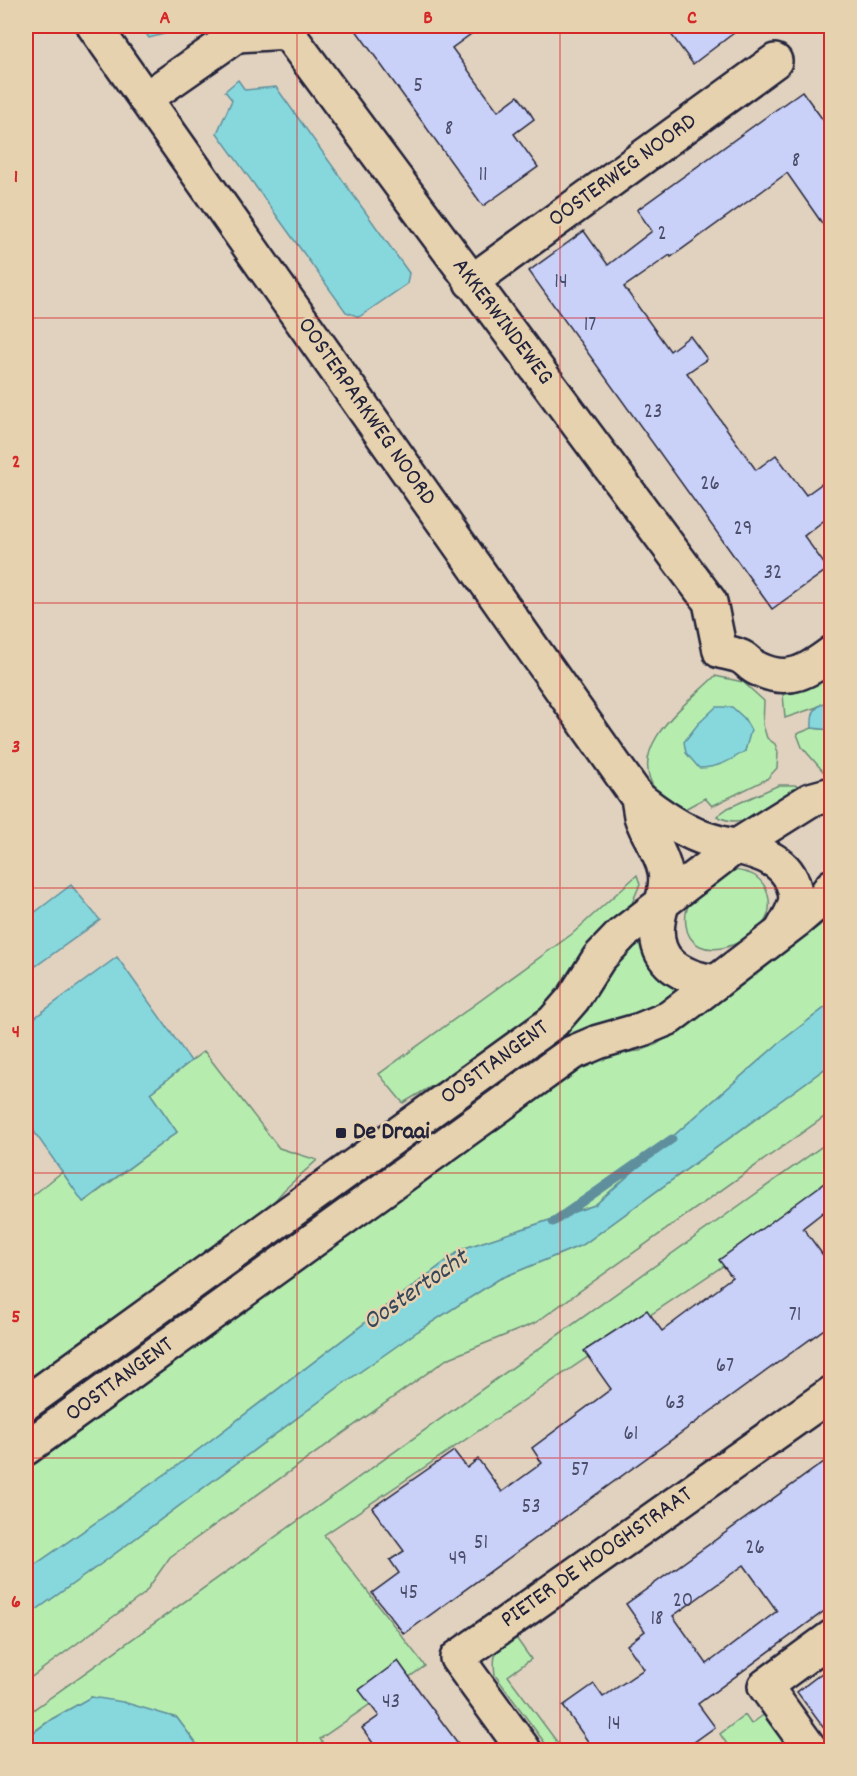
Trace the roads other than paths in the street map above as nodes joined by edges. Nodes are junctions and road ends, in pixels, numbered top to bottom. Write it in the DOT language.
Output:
graph roads {
  1 [pos="94,26"];
  2 [pos="292,29"];
  3 [pos="775,61"];
  4 [pos="145,99"];
  5 [pos="471,282"];
  6 [pos="831,653"];
  7 [pos="831,794"];
  8 [pos="638,798"];
  9 [pos="735,847"];
  10 [pos="831,885"];
  11 [pos="663,901"];
  12 [pos="781,932"];
  13 [pos="716,982"];
  14 [pos="831,1393"];
  15 [pos="26,1403"];
  16 [pos="26,1448"];
  17 [pos="831,1637"];
  18 [pos="524,1750"];
  19 [pos="812,1750"];
  1 -- 4 [label="street, OOSTERPARKWEG NOORD"];
  2 -- 4 [label="street, AKKERWINDEWEG"];
  2 -- 5 [label="street, AKKERWINDEWEG"];
  3 -- 5 [label="street, OOSTERWEG NOORD"];
  4 -- 8 [label="street, OOSTERPARKWEG NOORD"];
  5 -- 6 [label="street, AKKERWINDEWEG"];
  7 -- 9 [label="street, OOSTTANGENT"];
  8 -- 9 [label="street, OOSTERPARKWEG NOORD"];
  8 -- 11 [label="street, OOSTERPARKWEG NOORD"];
  9 -- 11 [label="street, OOSTTANGENT"];
  9 -- 12 [label="street, OOSTERPARKWEG NOORD"];
  10 -- 12 [label="street, OOSTTANGENT"];
  11 -- 13 [label="street, OOSTERPARKWEG NOORD"];
  11 -- 15 [label="street, OOSTTANGENT"];
  12 -- 13 [label="street, OOSTTANGENT"];
  13 -- 16 [label="street, OOSTTANGENT"];
  14 -- 18 [label="street, PIETER DE HOOGHSTRAAT"];
  17 -- 19 [label="street"];
}
